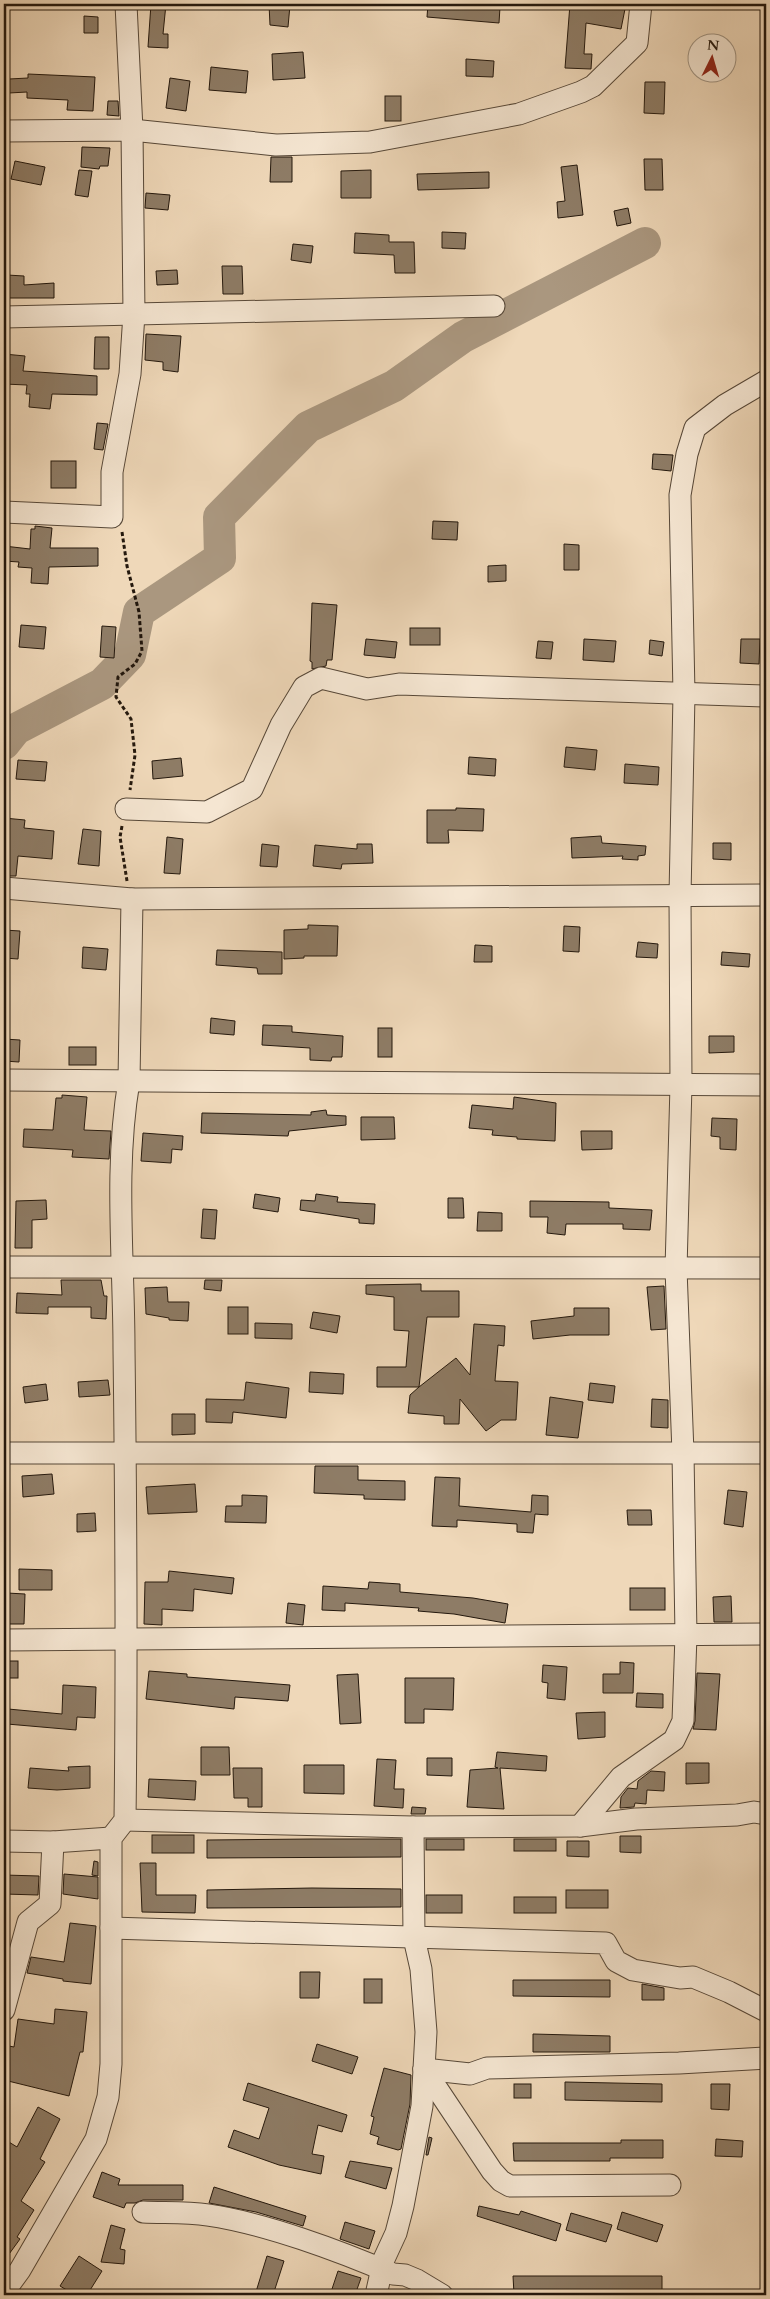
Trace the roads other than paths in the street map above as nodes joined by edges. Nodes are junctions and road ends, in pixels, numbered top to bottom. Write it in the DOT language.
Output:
graph roads {
  1 [pos="126,4"];
  2 [pos="641,4"];
  3 [pos="132,130"];
  4 [pos="4,131"];
  5 [pos="494,306"];
  6 [pos="134,314"];
  7 [pos="4,317"];
  8 [pos="766,381"];
  9 [pos="4,512"];
  10 [pos="684,694"];
  11 [pos="766,696"];
  12 [pos="126,809"];
  13 [pos="4,888"];
  14 [pos="766,895"];
  15 [pos="680,896"];
  16 [pos="132,899"];
  17 [pos="4,1080"];
  18 [pos="129,1081"];
  19 [pos="681,1084"];
  20 [pos="766,1085"];
  21 [pos="4,1267"];
  22 [pos="124,1267"];
  23 [pos="766,1268"];
  24 [pos="676,1269"];
  25 [pos="4,1453"];
  26 [pos="125,1453"];
  27 [pos="684,1453"];
  28 [pos="766,1453"];
  29 [pos="766,1634"];
  30 [pos="686,1635"];
  31 [pos="4,1640"];
  32 [pos="127,1640"];
  33 [pos="766,1814"];
  34 [pos="125,1820"];
  35 [pos="580,1826"];
  36 [pos="412,1828"];
  37 [pos="111,1838"];
  38 [pos="4,1841"];
  39 [pos="53,1842"];
  40 [pos="111,1928"];
  41 [pos="414,1938"];
  42 [pos="4,2010"];
  43 [pos="766,2011"];
  44 [pos="766,2058"];
  45 [pos="424,2069"];
  46 [pos="670,2185"];
  47 [pos="143,2212"];
  48 [pos="383,2269"];
  49 [pos="4,2292"];
  50 [pos="376,2295"];
  51 [pos="442,2295"];
  1 -- 3 [label="street"];
  2 -- 3 [label="street"];
  3 -- 4 [label="street"];
  3 -- 6 [label="street"];
  5 -- 6 [label="street"];
  6 -- 7 [label="street"];
  6 -- 9 [label="street"];
  8 -- 10 [label="street"];
  10 -- 11 [label="street"];
  10 -- 12 [label="street"];
  10 -- 15 [label="street"];
  13 -- 16 [label="street"];
  14 -- 15 [label="street"];
  15 -- 16 [label="street"];
  15 -- 19 [label="street"];
  16 -- 18 [label="street"];
  17 -- 18 [label="street"];
  18 -- 19 [label="street"];
  18 -- 22 [label="street"];
  19 -- 20 [label="street"];
  19 -- 24 [label="street"];
  21 -- 22 [label="street"];
  22 -- 24 [label="street"];
  22 -- 26 [label="street"];
  23 -- 24 [label="street"];
  24 -- 27 [label="street"];
  25 -- 26 [label="street"];
  26 -- 27 [label="street"];
  26 -- 32 [label="street"];
  27 -- 28 [label="street"];
  27 -- 30 [label="street"];
  29 -- 30 [label="street"];
  30 -- 32 [label="street"];
  30 -- 35 [label="street"];
  31 -- 32 [label="street"];
  32 -- 34 [label="street"];
  33 -- 35 [label="street"];
  34 -- 36 [label="street"];
  34 -- 37 [label="street"];
  35 -- 36 [label="street"];
  36 -- 41 [label="street"];
  37 -- 39 [label="street"];
  37 -- 40 [label="street"];
  38 -- 39 [label="street"];
  39 -- 42 [label="street"];
  40 -- 41 [label="street"];
  40 -- 49 [label="street"];
  41 -- 43 [label="street"];
  41 -- 45 [label="street"];
  44 -- 45 [label="street"];
  45 -- 46 [label="street"];
  45 -- 48 [label="street"];
  47 -- 48 [label="street"];
  48 -- 50 [label="street"];
  48 -- 51 [label="street"];
}
